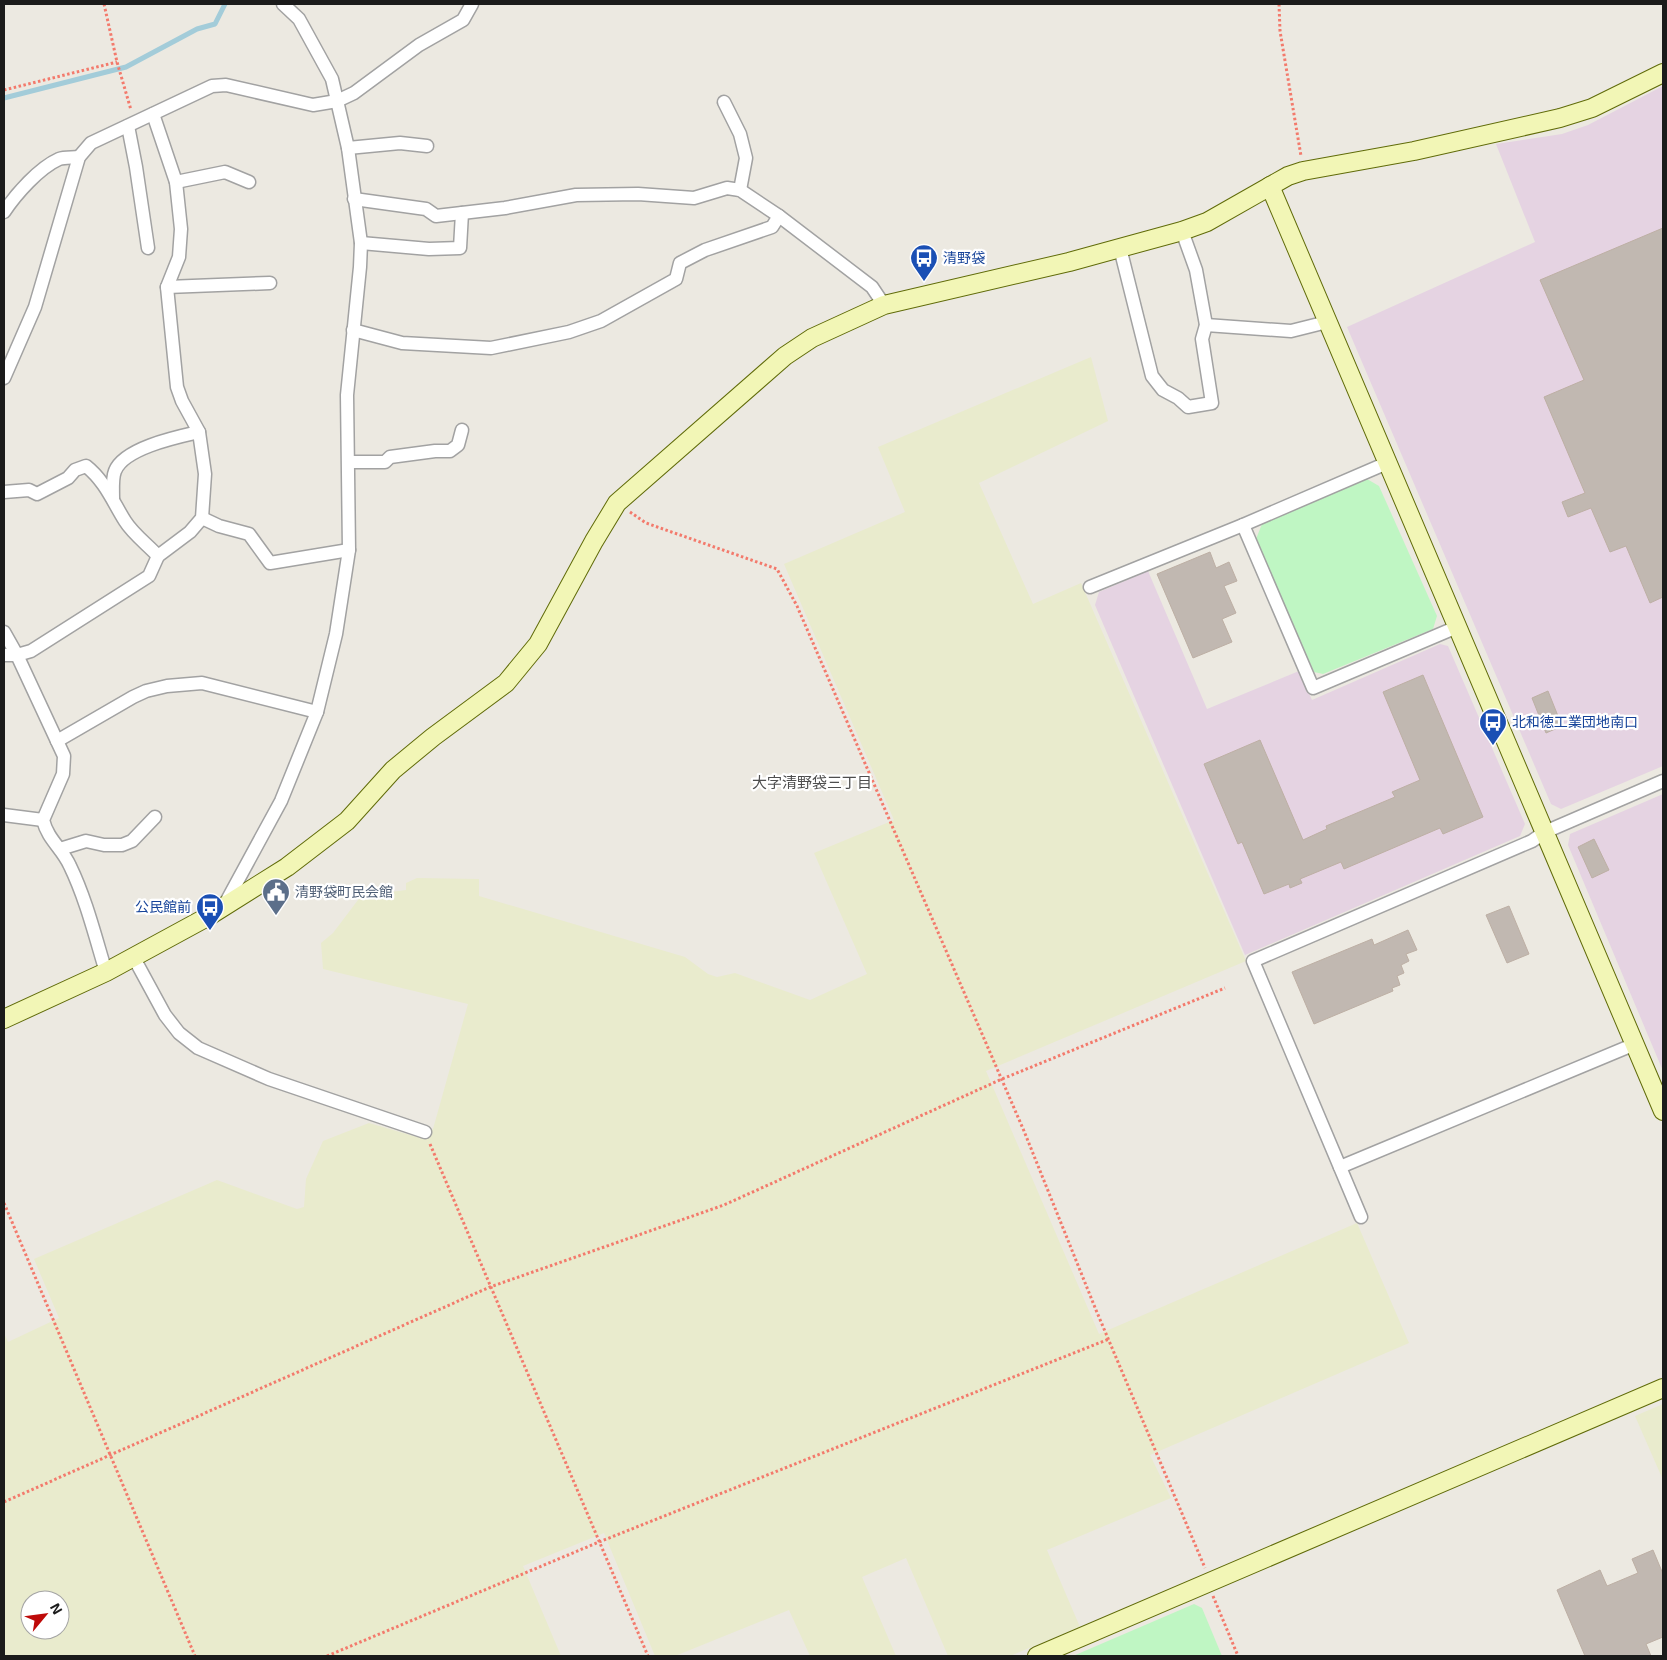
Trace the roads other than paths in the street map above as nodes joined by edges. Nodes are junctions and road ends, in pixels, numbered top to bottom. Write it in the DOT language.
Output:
graph roads {
  1 [pos="283,4"];
  2 [pos="472,4"];
  3 [pos="1663,73"];
  4 [pos="336,101"];
  5 [pos="724,102"];
  6 [pos="153,114"];
  7 [pos="131,124"];
  8 [pos="427,146"];
  9 [pos="348,148"];
  10 [pos="79,157"];
  11 [pos="176,182"];
  12 [pos="249,182"];
  13 [pos="1270,186"];
  14 [pos="740,190"];
  15 [pos="354,199"];
  16 [pos="4,212"];
  17 [pos="462,213"];
  18 [pos="779,216"];
  19 [pos="1182,231"];
  20 [pos="361,243"];
  21 [pos="148,248"];
  22 [pos="1120,248"];
  23 [pos="270,283"];
  24 [pos="168,287"];
  25 [pos="884,305"];
  26 [pos="1327,322"];
  27 [pos="1206,325"];
  28 [pos="353,330"];
  29 [pos="4,378"];
  30 [pos="462,430"];
  31 [pos="199,432"];
  32 [pos="348,462"];
  33 [pos="1386,463"];
  34 [pos="4,492"];
  35 [pos="113,498"];
  36 [pos="202,518"];
  37 [pos="1243,525"];
  38 [pos="349,550"];
  39 [pos="158,556"];
  40 [pos="1090,587"];
  41 [pos="1457,627"];
  42 [pos="4,632"];
  43 [pos="4,655"];
  44 [pos="17,655"];
  45 [pos="317,712"];
  46 [pos="57,741"];
  47 [pos="1663,781"];
  48 [pos="4,815"];
  49 [pos="155,817"];
  50 [pos="42,820"];
  51 [pos="1545,832"];
  52 [pos="60,849"];
  53 [pos="224,906"];
  54 [pos="134,958"];
  55 [pos="106,972"];
  56 [pos="4,1019"];
  57 [pos="1635,1044"];
  58 [pos="1663,1111"];
  59 [pos="425,1132"];
  60 [pos="1340,1168"];
  61 [pos="1361,1217"];
  62 [pos="1663,1388"];
  63 [pos="1037,1656"];
  1 -- 4 [label="street"];
  2 -- 4 [label="street"];
  3 -- 13 [label="street"];
  4 -- 6 [label="street"];
  4 -- 9 [label="street"];
  5 -- 14 [label="street"];
  6 -- 7 [label="street"];
  6 -- 11 [label="street"];
  7 -- 10 [label="street"];
  7 -- 21 [label="street"];
  8 -- 9 [label="street"];
  9 -- 15 [label="street"];
  10 -- 16 [label="street"];
  10 -- 29 [label="street"];
  11 -- 12 [label="street"];
  11 -- 24 [label="street"];
  13 -- 19 [label="street"];
  13 -- 26 [label="street"];
  14 -- 17 [label="street"];
  14 -- 18 [label="street"];
  15 -- 17 [label="street"];
  15 -- 20 [label="street"];
  17 -- 20 [label="street"];
  18 -- 25 [label="street"];
  18 -- 28 [label="street"];
  19 -- 22 [label="street"];
  19 -- 27 [label="street"];
  20 -- 28 [label="street"];
  22 -- 25 [label="street"];
  22 -- 27 [label="street"];
  23 -- 24 [label="street"];
  24 -- 31 [label="street"];
  25 -- 53 [label="street"];
  26 -- 27 [label="street"];
  26 -- 33 [label="street"];
  28 -- 32 [label="street"];
  30 -- 32 [label="street"];
  31 -- 35 [label="street"];
  31 -- 36 [label="street"];
  32 -- 38 [label="street"];
  33 -- 37 [label="street"];
  33 -- 41 [label="street"];
  34 -- 35 [label="street"];
  35 -- 39 [label="street"];
  36 -- 38 [label="street"];
  36 -- 39 [label="street"];
  37 -- 40 [label="street"];
  37 -- 41 [label="street"];
  38 -- 45 [label="street"];
  39 -- 44 [label="street"];
  41 -- 51 [label="street"];
  42 -- 44 [label="street"];
  43 -- 44 [label="street"];
  44 -- 46 [label="street"];
  45 -- 46 [label="street"];
  45 -- 53 [label="street"];
  46 -- 50 [label="street"];
  47 -- 51 [label="street"];
  48 -- 50 [label="street"];
  49 -- 52 [label="street"];
  50 -- 52 [label="street"];
  51 -- 57 [label="street"];
  51 -- 60 [label="street"];
  52 -- 55 [label="street"];
  53 -- 54 [label="street"];
  54 -- 55 [label="street"];
  54 -- 59 [label="street"];
  55 -- 56 [label="street"];
  57 -- 58 [label="street"];
  57 -- 60 [label="street"];
  60 -- 61 [label="street"];
  62 -- 63 [label="street"];
}
